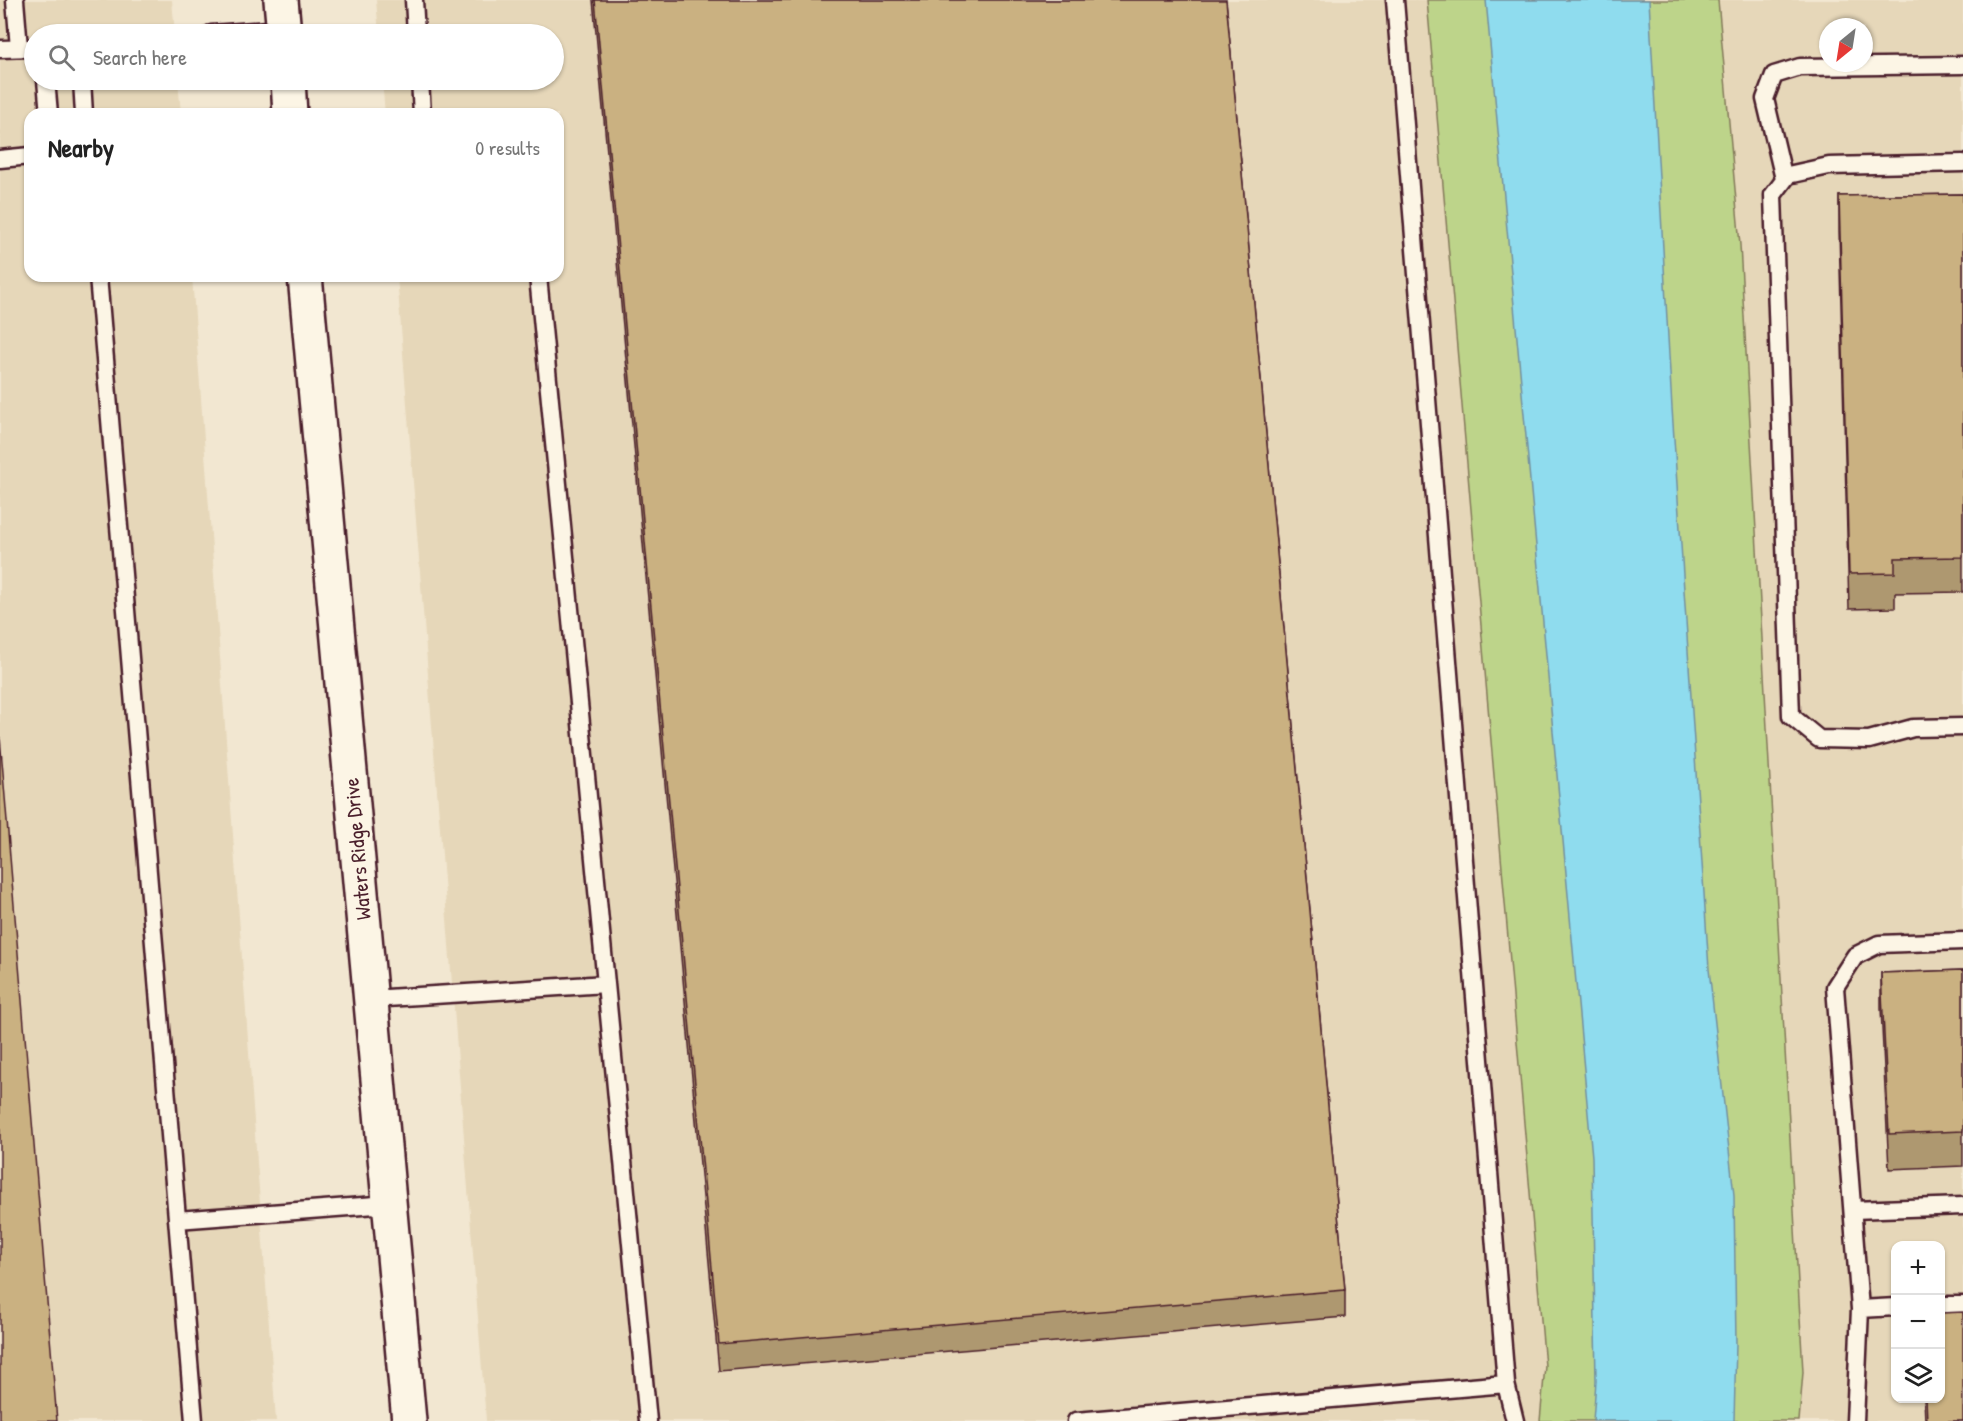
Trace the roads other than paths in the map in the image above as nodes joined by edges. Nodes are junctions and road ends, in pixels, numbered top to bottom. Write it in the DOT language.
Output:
graph roads {
  1 [pos="15,0"];
  2 [pos="414,0"];
  3 [pos="1395,0"];
  4 [pos="283,21"];
  5 [pos="266,24"];
  6 [pos="415,24"];
  7 [pos="24,36"];
  8 [pos="24,48"];
  9 [pos="0,49"];
  10 [pos="1963,65"];
  11 [pos="47,90"];
  12 [pos="83,90"];
  13 [pos="289,90"];
  14 [pos="421,90"];
  15 [pos="48,108"];
  16 [pos="84,108"];
  17 [pos="290,108"];
  18 [pos="422,108"];
  19 [pos="24,157"];
  20 [pos="0,159"];
  21 [pos="1963,163"];
  22 [pos="1784,179"];
  23 [pos="99,282"];
  24 [pos="306,282"];
  25 [pos="539,282"];
  26 [pos="1963,727"];
  27 [pos="1963,941"];
  28 [pos="606,984"];
  29 [pos="371,999"];
  30 [pos="389,1204"];
  31 [pos="1963,1206"];
  32 [pos="1853,1210"];
  33 [pos="177,1220"];
  34 [pos="1945,1305"];
  35 [pos="1963,1305"];
  36 [pos="1891,1307"];
  37 [pos="1860,1309"];
  38 [pos="1506,1384"];
  39 [pos="194,1421"];
  40 [pos="409,1421"];
  41 [pos="648,1421"];
  42 [pos="1076,1421"];
  43 [pos="1515,1421"];
  44 [pos="1856,1421"];
  1 -- 7 [label="lane"];
  2 -- 6 [label="lane"];
  3 -- 38 [label="lane"];
  4 -- 5 [label="lane"];
  8 -- 9 [label="lane"];
  10 -- 22 [label="lane"];
  11 -- 15 [label="lane"];
  12 -- 16 [label="lane"];
  13 -- 17 [label="street"];
  14 -- 18 [label="lane"];
  19 -- 20 [label="lane"];
  21 -- 22 [label="lane"];
  22 -- 26 [label="lane"];
  23 -- 33 [label="lane"];
  24 -- 29 [label="street, Waters Ridge Drive"];
  25 -- 28 [label="lane"];
  27 -- 32 [label="lane"];
  28 -- 29 [label="lane"];
  28 -- 41 [label="lane"];
  29 -- 30 [label="street, Waters Ridge Drive"];
  30 -- 33 [label="lane"];
  30 -- 40 [label="street, Waters Ridge Drive"];
  31 -- 32 [label="lane"];
  32 -- 37 [label="lane"];
  33 -- 39 [label="lane"];
  34 -- 35 [label="lane"];
  36 -- 37 [label="lane"];
  37 -- 44 [label="lane"];
  38 -- 42 [label="lane"];
  38 -- 43 [label="lane"];
}
